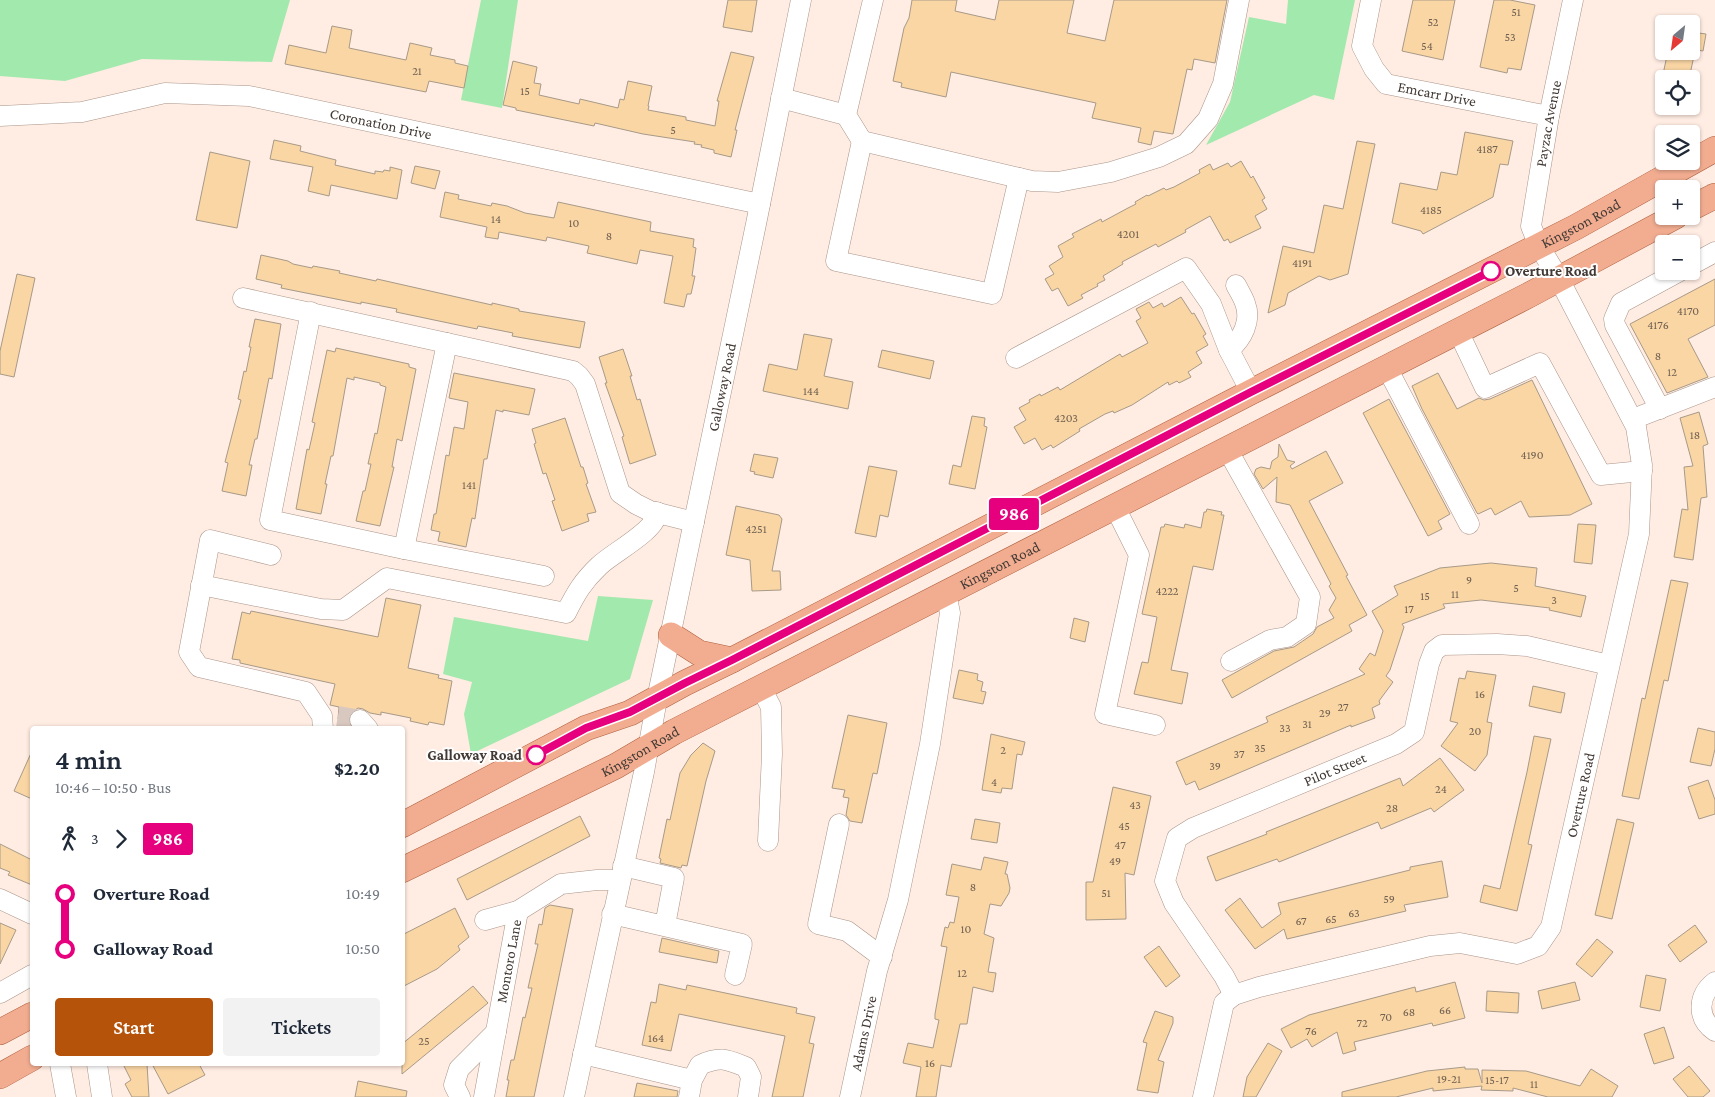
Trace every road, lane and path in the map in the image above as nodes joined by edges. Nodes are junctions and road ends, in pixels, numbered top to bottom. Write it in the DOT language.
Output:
graph roads {
  1 [pos="801,0"];
  2 [pos="873,0"];
  3 [pos="1240,0"];
  4 [pos="1371,0"];
  5 [pos="1573,0"];
  6 [pos="781,98"];
  7 [pos="846,115"];
  8 [pos="0,116"];
  9 [pos="1549,116"];
  10 [pos="862,141"];
  11 [pos="1715,149"];
  12 [pos="1019,178"];
  13 [pos="1715,196"];
  14 [pos="760,204"];
  15 [pos="1700,204"];
  16 [pos="1659,225"];
  17 [pos="1539,246"];
  18 [pos="1715,252"];
  19 [pos="1700,260"];
  20 [pos="1559,279"];
  21 [pos="1663,280"];
  22 [pos="1236,285"];
  23 [pos="243,298"];
  24 [pos="311,312"];
  25 [pos="1458,331"];
  26 [pos="447,343"];
  27 [pos="1229,350"];
  28 [pos="1016,358"];
  29 [pos="1387,368"];
  30 [pos="1715,387"];
  31 [pos="1251,392"];
  32 [pos="1660,408"];
  33 [pos="1632,419"];
  34 [pos="1227,449"];
  35 [pos="1642,471"];
  36 [pos="1115,507"];
  37 [pos="657,512"];
  38 [pos="694,522"];
  39 [pos="1469,524"];
  40 [pos="404,549"];
  41 [pos="271,555"];
  42 [pos="544,576"];
  43 [pos="201,585"];
  44 [pos="946,592"];
  45 [pos="671,635"];
  46 [pos="732,660"];
  47 [pos="1231,661"];
  48 [pos="1609,665"];
  49 [pos="761,688"];
  50 [pos="657,699"];
  51 [pos="328,720"];
  52 [pos="1155,725"];
  53 [pos="648,746"];
  54 [pos="405,823"];
  55 [pos="839,824"];
  56 [pos="768,841"];
  57 [pos="405,869"];
  58 [pos="621,873"];
  59 [pos="0,899"];
  60 [pos="518,911"];
  61 [pos="30,913"];
  62 [pos="612,914"];
  63 [pos="485,920"];
  64 [pos="666,920"];
  65 [pos="879,964"];
  66 [pos="735,975"];
  67 [pos="30,976"];
  68 [pos="1715,982"];
  69 [pos="0,993"];
  70 [pos="1234,995"];
  71 [pos="30,1016"];
  72 [pos="1715,1031"];
  73 [pos="0,1032"];
  74 [pos="496,1032"];
  75 [pos="583,1054"];
  76 [pos="30,1059"];
  77 [pos="60,1066"];
  78 [pos="97,1066"];
  79 [pos="0,1076"];
  80 [pos="691,1088"];
  81 [pos="66,1097"];
  82 [pos="102,1097"];
  83 [pos="460,1097"];
  84 [pos="484,1097"];
  85 [pos="574,1097"];
  86 [pos="748,1097"];
  87 [pos="850,1097"];
  88 [pos="1203,1097"];
  1 -- 6 [label="street, Galloway Road"];
  2 -- 7 [label="street"];
  3 -- 12 [label="street"];
  4 -- 9 [label="street, Emcarr Drive"];
  5 -- 9 [label="street, Payzac Avenue"];
  6 -- 7 [label="street"];
  6 -- 14 [label="street, Galloway Road"];
  7 -- 10 [label="street"];
  8 -- 14 [label="street, Coronation Drive"];
  9 -- 17 [label="street, Payzac Avenue"];
  10 -- 12 [label="street"];
  10 -- 12 [label="street"];
  11 -- 17 [label="main road, Kingston Road"];
  13 -- 15 [label="main road"];
  14 -- 38 [label="street, Galloway Road"];
  16 -- 20 [label="main road, Kingston Road"];
  17 -- 20 [label="street, Overture Road"];
  17 -- 31 [label="main road, Kingston Road"];
  18 -- 19 [label="street"];
  20 -- 25 [label="main road, Kingston Road"];
  20 -- 33 [label="street, Overture Road"];
  21 -- 32 [label="street"];
  22 -- 27 [label="street"];
  23 -- 24 [label="street"];
  24 -- 26 [label="street"];
  24 -- 40 [label="street"];
  25 -- 29 [label="main road, Kingston Road"];
  25 -- 35 [label="street"];
  26 -- 37 [label="street"];
  26 -- 40 [label="street"];
  27 -- 28 [label="street"];
  27 -- 31 [label="street"];
  29 -- 34 [label="main road, Kingston Road"];
  29 -- 39 [label="street"];
  30 -- 32 [label="street"];
  31 -- 46 [label="main road, Kingston Road"];
  32 -- 33 [label="street"];
  33 -- 35 [label="street, Overture Road"];
  34 -- 36 [label="main road, Kingston Road"];
  34 -- 47 [label="street"];
  35 -- 48 [label="street, Overture Road"];
  36 -- 44 [label="main road, Kingston Road"];
  36 -- 52 [label="street"];
  37 -- 38 [label="street"];
  37 -- 43 [label="street"];
  38 -- 45 [label="street, Galloway Road"];
  40 -- 42 [label="street"];
  41 -- 43 [label="street"];
  43 -- 51 [label="street"];
  44 -- 49 [label="main road, Kingston Road"];
  44 -- 65 [label="street, Adams Drive"];
  45 -- 46 [label="main road"];
  45 -- 50 [label="street, Galloway Road"];
  46 -- 50 [label="main road, Kingston Road"];
  48 -- 70 [label="street, Overture Road"];
  48 -- 70 [label="street, Pilot Street"];
  49 -- 53 [label="main road, Kingston Road"];
  49 -- 56 [label="street"];
  50 -- 53 [label="street, Galloway Road"];
  50 -- 54 [label="main road, Kingston Road"];
  53 -- 57 [label="main road, Kingston Road"];
  53 -- 58 [label="street, Galloway Road"];
  55 -- 65 [label="street"];
  58 -- 60 [label="street, Montoro Lane"];
  58 -- 62 [label="street, Galloway Road"];
  58 -- 64 [label="street, Montoro Lane"];
  59 -- 61 [label="street"];
  60 -- 63 [label="street"];
  60 -- 74 [label="street, Montoro Lane"];
  62 -- 66 [label="street"];
  62 -- 75 [label="street, Galloway Road"];
  65 -- 87 [label="street, Adams Drive"];
  67 -- 69 [label="street"];
  68 -- 72 [label="street"];
  70 -- 88 [label="street"];
  71 -- 73 [label="main road"];
  74 -- 83 [label="street"];
  74 -- 84 [label="street, Montoro Lane"];
  75 -- 80 [label="street"];
  75 -- 85 [label="street, Galloway Road"];
  76 -- 79 [label="main road"];
  77 -- 81 [label="street"];
  78 -- 82 [label="street"];
  80 -- 86 [label="street"];
}
